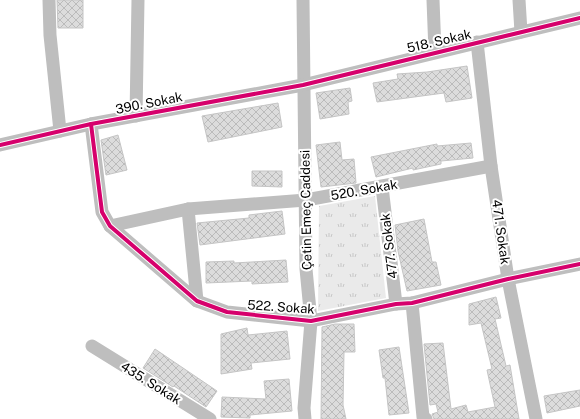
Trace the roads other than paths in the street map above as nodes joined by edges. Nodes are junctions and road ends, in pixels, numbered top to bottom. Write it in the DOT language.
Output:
graph roads {
  1 [pos="49,0"];
  2 [pos="138,0"];
  3 [pos="303,0"];
  4 [pos="433,0"];
  5 [pos="519,0"];
  6 [pos="580,18"];
  7 [pos="521,32"];
  8 [pos="477,42"];
  9 [pos="435,52"];
  10 [pos="303,85"];
  11 [pos="136,116"];
  12 [pos="92,124"];
  13 [pos="60,131"];
  14 [pos="0,145"];
  15 [pos="491,166"];
  16 [pos="382,187"];
  17 [pos="306,200"];
  18 [pos="188,209"];
  19 [pos="110,226"];
  20 [pos="580,264"];
  21 [pos="508,279"];
  22 [pos="198,301"];
  23 [pos="412,303"];
  24 [pos="396,304"];
  25 [pos="311,321"];
  26 [pos="92,346"];
  27 [pos="210,419"];
  28 [pos="305,419"];
  29 [pos="426,419"];
  30 [pos="536,419"];
  1 -- 13 [label="street"];
  2 -- 11 [label="street"];
  3 -- 10 [label="street, Çetin Emeç Caddesi"];
  4 -- 9 [label="street"];
  5 -- 7 [label="street"];
  6 -- 7 [label="street, 518. Sokak"];
  7 -- 8 [label="street, 518. Sokak"];
  8 -- 9 [label="street, 518. Sokak"];
  8 -- 15 [label="street, 471. Sokak"];
  9 -- 10 [label="street, 518. Sokak"];
  10 -- 11 [label="street, 390. Sokak"];
  10 -- 17 [label="street, Çetin Emeç Caddesi"];
  11 -- 12 [label="street, 390. Sokak"];
  12 -- 13 [label="street, 390. Sokak"];
  12 -- 19 [label="street, 522. Sokak"];
  13 -- 14 [label="street, 390. Sokak"];
  15 -- 16 [label="street, 520. Sokak"];
  15 -- 21 [label="street, 471. Sokak"];
  16 -- 17 [label="street, 520. Sokak"];
  16 -- 24 [label="street, 477. Sokak"];
  17 -- 18 [label="street, 520. Sokak"];
  17 -- 25 [label="street, Çetin Emeç Caddesi"];
  18 -- 19 [label="street, 520. Sokak"];
  18 -- 22 [label="street"];
  19 -- 22 [label="street, 522. Sokak"];
  20 -- 21 [label="street, 522. Sokak"];
  21 -- 23 [label="street, 522. Sokak"];
  21 -- 30 [label="street, 471. Sokak"];
  22 -- 25 [label="street, 522. Sokak"];
  23 -- 24 [label="street, 522. Sokak"];
  23 -- 29 [label="street"];
  24 -- 25 [label="street, 522. Sokak"];
  25 -- 28 [label="street, Çetin Emeç Caddesi"];
  26 -- 27 [label="street, 435. Sokak"];
}
